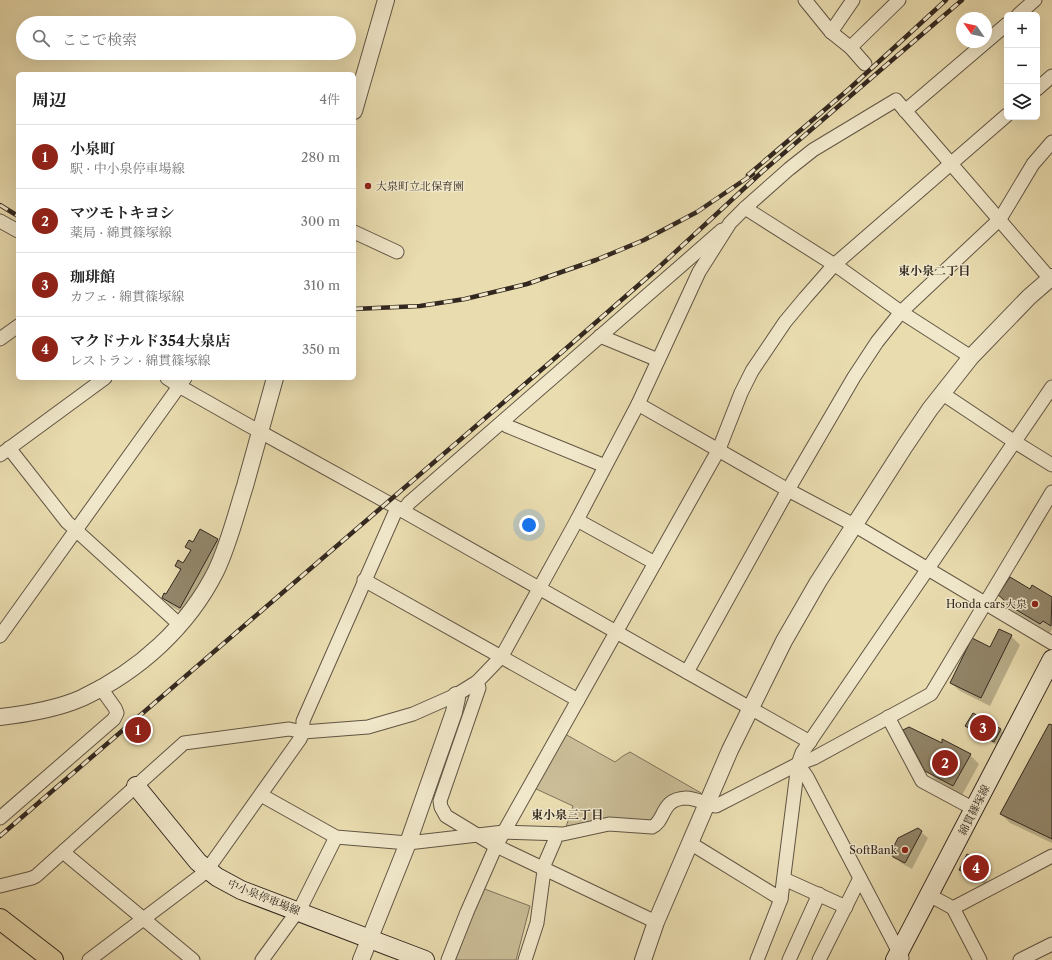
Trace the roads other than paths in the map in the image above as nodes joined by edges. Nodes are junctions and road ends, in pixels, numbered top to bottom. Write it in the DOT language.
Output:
graph roads {
  1 [pos="386,0"];
  2 [pos="805,0"];
  3 [pos="854,0"];
  4 [pos="899,0"];
  5 [pos="1035,0"];
  6 [pos="1021,12"];
  7 [pos="1004,27"];
  8 [pos="831,32"];
  9 [pos="851,48"];
  10 [pos="865,64"];
  11 [pos="1052,76"];
  12 [pos="1040,86"];
  13 [pos="356,104"];
  14 [pos="905,111"];
  15 [pos="1004,118"];
  16 [pos="1052,142"];
  17 [pos="952,163"];
  18 [pos="745,208"];
  19 [pos="1000,219"];
  20 [pos="1,222"];
  21 [pos="730,223"];
  22 [pos="16,230"];
  23 [pos="356,233"];
  24 [pos="397,252"];
  25 [pos="834,265"];
  26 [pos="1051,279"];
  27 [pos="901,312"];
  28 [pos="16,327"];
  29 [pos="600,336"];
  30 [pos="0,339"];
  31 [pos="971,357"];
  32 [pos="658,360"];
  33 [pos="102,380"];
  34 [pos="274,380"];
  35 [pos="182,382"];
  36 [pos="1052,388"];
  37 [pos="943,394"];
  38 [pos="638,404"];
  39 [pos="503,422"];
  40 [pos="260,432"];
  41 [pos="1015,442"];
  42 [pos="719,449"];
  43 [pos="4,451"];
  44 [pos="1052,465"];
  45 [pos="605,466"];
  46 [pos="788,490"];
  47 [pos="1052,492"];
  48 [pos="400,509"];
  49 [pos="577,520"];
  50 [pos="854,525"];
  51 [pos="76,530"];
  52 [pos="655,563"];
  53 [pos="927,569"];
  54 [pos="364,580"];
  55 [pos="539,588"];
  56 [pos="985,604"];
  57 [pos="180,625"];
  58 [pos="616,632"];
  59 [pos="0,636"];
  60 [pos="1052,643"];
  61 [pos="502,656"];
  62 [pos="1052,659"];
  63 [pos="687,672"];
  64 [pos="477,682"];
  65 [pos="100,687"];
  66 [pos="456,694"];
  67 [pos="578,700"];
  68 [pos="750,707"];
  69 [pos="0,717"];
  70 [pos="888,717"];
  71 [pos="303,732"];
  72 [pos="444,741"];
  73 [pos="810,742"];
  74 [pos="460,745"];
  75 [pos="798,764"];
  76 [pos="136,786"];
  77 [pos="261,795"];
  78 [pos="708,803"];
  79 [pos="974,809"];
  80 [pos="0,818"];
  81 [pos="504,832"];
  82 [pos="556,834"];
  83 [pos="477,835"];
  84 [pos="336,837"];
  85 [pos="408,843"];
  86 [pos="690,843"];
  87 [pos="496,846"];
  88 [pos="64,851"];
  89 [pos="1052,856"];
  90 [pos="544,869"];
  91 [pos="207,870"];
  92 [pos="860,878"];
  93 [pos="784,879"];
  94 [pos="0,886"];
  95 [pos="819,894"];
  96 [pos="929,895"];
  97 [pos="781,899"];
  98 [pos="846,906"];
  99 [pos="953,908"];
  100 [pos="297,911"];
  101 [pos="0,919"];
  102 [pos="144,919"];
  103 [pos="656,922"];
  104 [pos="369,939"];
  105 [pos="1052,944"];
  106 [pos="899,958"];
  107 [pos="53,960"];
  108 [pos="89,960"];
  109 [pos="193,960"];
  110 [pos="262,960"];
  111 [pos="361,960"];
  112 [pos="425,960"];
  113 [pos="448,960"];
  114 [pos="525,960"];
  115 [pos="643,960"];
  116 [pos="757,960"];
  117 [pos="789,960"];
  118 [pos="820,960"];
  119 [pos="980,960"];
  120 [pos="1020,960"];
  1 -- 13 [label="street"];
  2 -- 8 [label="street"];
  3 -- 8 [label="street"];
  4 -- 9 [label="street"];
  5 -- 6 [label="street"];
  7 -- 14 [label="street"];
  8 -- 9 [label="street"];
  9 -- 10 [label="street"];
  11 -- 12 [label="street"];
  14 -- 17 [label="street"];
  14 -- 18 [label="street"];
  15 -- 17 [label="street"];
  16 -- 19 [label="street"];
  17 -- 19 [label="street"];
  17 -- 25 [label="street"];
  18 -- 21 [label="street"];
  18 -- 25 [label="street"];
  19 -- 26 [label="street"];
  19 -- 27 [label="street"];
  20 -- 22 [label="street"];
  21 -- 29 [label="street"];
  21 -- 32 [label="street"];
  23 -- 24 [label="street"];
  25 -- 27 [label="street"];
  25 -- 42 [label="street"];
  26 -- 31 [label="street"];
  27 -- 31 [label="street"];
  27 -- 46 [label="street"];
  28 -- 30 [label="street"];
  29 -- 32 [label="street"];
  29 -- 39 [label="street"];
  31 -- 37 [label="street"];
  32 -- 38 [label="street"];
  33 -- 43 [label="street"];
  34 -- 40 [label="street"];
  35 -- 40 [label="street"];
  35 -- 51 [label="street"];
  36 -- 41 [label="street"];
  37 -- 41 [label="street"];
  37 -- 50 [label="street"];
  38 -- 42 [label="street"];
  38 -- 45 [label="street"];
  39 -- 45 [label="street"];
  39 -- 48 [label="street"];
  40 -- 48 [label="street"];
  40 -- 57 [label="street"];
  41 -- 44 [label="street"];
  41 -- 53 [label="street"];
  42 -- 46 [label="street"];
  42 -- 52 [label="street"];
  43 -- 51 [label="street"];
  45 -- 49 [label="street"];
  46 -- 50 [label="street"];
  46 -- 63 [label="street"];
  47 -- 56 [label="street"];
  48 -- 54 [label="street"];
  48 -- 55 [label="street"];
  49 -- 52 [label="street"];
  49 -- 55 [label="street"];
  50 -- 53 [label="street"];
  50 -- 68 [label="street"];
  51 -- 57 [label="street"];
  51 -- 59 [label="street"];
  52 -- 58 [label="street"];
  53 -- 56 [label="street"];
  53 -- 73 [label="street"];
  54 -- 61 [label="street"];
  54 -- 71 [label="street"];
  55 -- 58 [label="street"];
  55 -- 61 [label="street"];
  56 -- 60 [label="street"];
  56 -- 70 [label="street"];
  57 -- 65 [label="street"];
  58 -- 63 [label="street"];
  58 -- 67 [label="street"];
  61 -- 64 [label="street"];
  61 -- 67 [label="street"];
  62 -- 79 [label="main road, 綿貫篠塚線"];
  63 -- 68 [label="street"];
  64 -- 66 [label="street"];
  64 -- 74 [label="street"];
  65 -- 69 [label="street"];
  65 -- 80 [label="street"];
  66 -- 71 [label="street"];
  66 -- 72 [label="street"];
  67 -- 81 [label="street"];
  68 -- 73 [label="street"];
  68 -- 78 [label="street"];
  70 -- 75 [label="street"];
  70 -- 79 [label="street"];
  71 -- 76 [label="street"];
  71 -- 77 [label="street"];
  72 -- 74 [label="street"];
  72 -- 85 [label="street"];
  73 -- 75 [label="street"];
  74 -- 83 [label="street"];
  75 -- 78 [label="street"];
  75 -- 92 [label="street"];
  75 -- 93 [label="street"];
  76 -- 88 [label="street"];
  76 -- 91 [label="main road, 中小泉停車場線"];
  77 -- 84 [label="street"];
  77 -- 91 [label="street"];
  78 -- 82 [label="street"];
  78 -- 86 [label="street"];
  79 -- 96 [label="main road, 綿貫篠塚線"];
  81 -- 82 [label="street"];
  81 -- 83 [label="street"];
  81 -- 87 [label="street"];
  82 -- 90 [label="street"];
  83 -- 85 [label="street"];
  83 -- 87 [label="street"];
  84 -- 85 [label="street"];
  84 -- 100 [label="street"];
  85 -- 104 [label="street"];
  86 -- 97 [label="street"];
  86 -- 103 [label="street"];
  87 -- 90 [label="street"];
  87 -- 113 [label="street"];
  88 -- 94 [label="street"];
  88 -- 102 [label="street"];
  89 -- 99 [label="street"];
  90 -- 103 [label="street"];
  90 -- 114 [label="street"];
  91 -- 100 [label="main road, 中小泉停車場線"];
  91 -- 102 [label="street"];
  92 -- 98 [label="street"];
  92 -- 106 [label="street"];
  93 -- 95 [label="street"];
  93 -- 97 [label="street"];
  95 -- 98 [label="street"];
  95 -- 117 [label="street"];
  96 -- 99 [label="street"];
  96 -- 106 [label="main road, 綿貫篠塚線"];
  97 -- 116 [label="street"];
  98 -- 118 [label="street"];
  99 -- 119 [label="street"];
  100 -- 104 [label="main road, 中小泉停車場線"];
  100 -- 110 [label="street"];
  101 -- 107 [label="main road"];
  102 -- 108 [label="street"];
  102 -- 109 [label="street"];
  103 -- 115 [label="street"];
  104 -- 111 [label="street"];
  104 -- 112 [label="main road, 中小泉停車場線"];
  105 -- 120 [label="street"];
}
